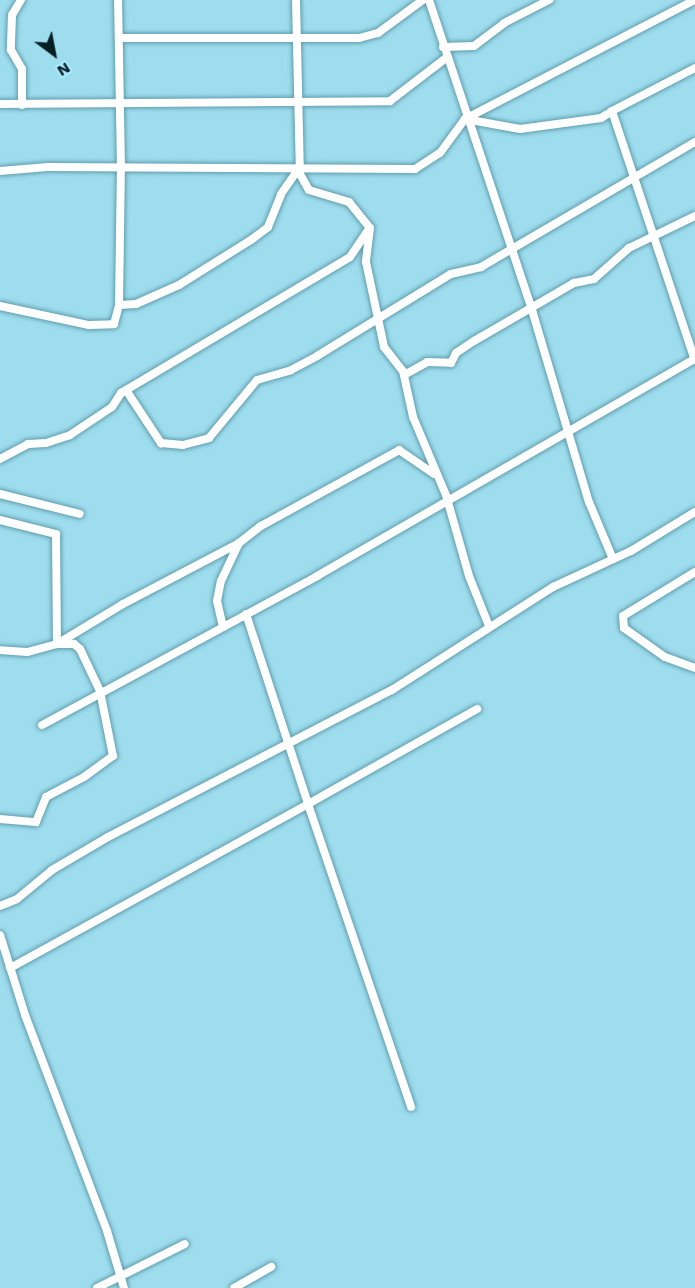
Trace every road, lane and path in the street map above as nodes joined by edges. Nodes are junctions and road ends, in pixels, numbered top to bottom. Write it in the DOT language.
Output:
graph roads {
  1 [pos="21,0"];
  2 [pos="118,0"];
  3 [pos="296,0"];
  4 [pos="423,0"];
  5 [pos="429,0"];
  6 [pos="549,0"];
  7 [pos="695,0"];
  8 [pos="120,38"];
  9 [pos="296,38"];
  10 [pos="443,47"];
  11 [pos="446,58"];
  12 [pos="695,68"];
  13 [pos="0,104"];
  14 [pos="119,104"];
  15 [pos="297,104"];
  16 [pos="22,105"];
  17 [pos="612,111"];
  18 [pos="465,119"];
  19 [pos="695,142"];
  20 [pos="299,168"];
  21 [pos="121,169"];
  22 [pos="0,171"];
  23 [pos="632,179"];
  24 [pos="695,216"];
  25 [pos="370,228"];
  26 [pos="652,238"];
  27 [pos="512,249"];
  28 [pos="119,305"];
  29 [pos="0,306"];
  30 [pos="532,310"];
  31 [pos="380,318"];
  32 [pos="695,360"];
  33 [pos="404,375"];
  34 [pos="126,390"];
  35 [pos="567,434"];
  36 [pos="0,459"];
  37 [pos="434,474"];
  38 [pos="0,494"];
  39 [pos="446,502"];
  40 [pos="695,512"];
  41 [pos="80,514"];
  42 [pos="0,520"];
  43 [pos="239,543"];
  44 [pos="614,559"];
  45 [pos="695,572"];
  46 [pos="246,614"];
  47 [pos="489,626"];
  48 [pos="223,627"];
  49 [pos="57,644"];
  50 [pos="0,650"];
  51 [pos="695,668"];
  52 [pos="100,691"];
  53 [pos="477,709"];
  54 [pos="42,725"];
  55 [pos="287,744"];
  56 [pos="308,804"];
  57 [pos="0,819"];
  58 [pos="0,906"];
  59 [pos="0,935"];
  60 [pos="10,968"];
  61 [pos="411,1107"];
  62 [pos="185,1244"];
  63 [pos="271,1267"];
  64 [pos="119,1275"];
  65 [pos="98,1288"];
  66 [pos="124,1288"];
  67 [pos="234,1288"];
  1 -- 16 [label="street"];
  2 -- 8 [label="street"];
  3 -- 9 [label="street"];
  4 -- 9 [label="street"];
  5 -- 10 [label="street"];
  6 -- 10 [label="street"];
  7 -- 18 [label="street"];
  8 -- 9 [label="street"];
  8 -- 14 [label="street"];
  9 -- 15 [label="street"];
  10 -- 11 [label="street"];
  11 -- 15 [label="street"];
  11 -- 18 [label="street"];
  12 -- 17 [label="street"];
  13 -- 16 [label="street"];
  14 -- 15 [label="street"];
  14 -- 16 [label="street"];
  14 -- 21 [label="street"];
  15 -- 20 [label="street"];
  17 -- 18 [label="street"];
  17 -- 23 [label="street"];
  18 -- 20 [label="street"];
  18 -- 27 [label="street"];
  19 -- 23 [label="street"];
  20 -- 21 [label="street"];
  20 -- 25 [label="street"];
  20 -- 28 [label="street"];
  21 -- 22 [label="street"];
  21 -- 28 [label="street"];
  23 -- 26 [label="street"];
  23 -- 27 [label="street"];
  24 -- 26 [label="street"];
  25 -- 31 [label="street"];
  25 -- 34 [label="street"];
  26 -- 30 [label="street"];
  26 -- 32 [label="street"];
  27 -- 30 [label="street"];
  27 -- 31 [label="street"];
  28 -- 29 [label="street"];
  30 -- 33 [label="street"];
  30 -- 35 [label="street"];
  31 -- 33 [label="street"];
  31 -- 34 [label="street"];
  32 -- 35 [label="street"];
  33 -- 37 [label="street"];
  34 -- 36 [label="street"];
  35 -- 39 [label="street"];
  35 -- 44 [label="street"];
  37 -- 39 [label="street"];
  37 -- 43 [label="street"];
  38 -- 41 [label="street"];
  39 -- 46 [label="street"];
  39 -- 47 [label="street"];
  40 -- 44 [label="street"];
  42 -- 49 [label="street"];
  43 -- 48 [label="street"];
  43 -- 49 [label="street"];
  44 -- 47 [label="street"];
  45 -- 51 [label="street"];
  46 -- 48 [label="street"];
  46 -- 55 [label="street"];
  47 -- 55 [label="street"];
  48 -- 52 [label="street"];
  49 -- 50 [label="street"];
  49 -- 52 [label="street"];
  52 -- 54 [label="street"];
  52 -- 57 [label="street"];
  53 -- 56 [label="street"];
  55 -- 56 [label="street"];
  55 -- 58 [label="street"];
  56 -- 60 [label="street"];
  56 -- 61 [label="street"];
  59 -- 60 [label="street"];
  60 -- 64 [label="street"];
  62 -- 64 [label="street"];
  63 -- 67 [label="street"];
  64 -- 65 [label="street"];
  64 -- 66 [label="street"];
}
